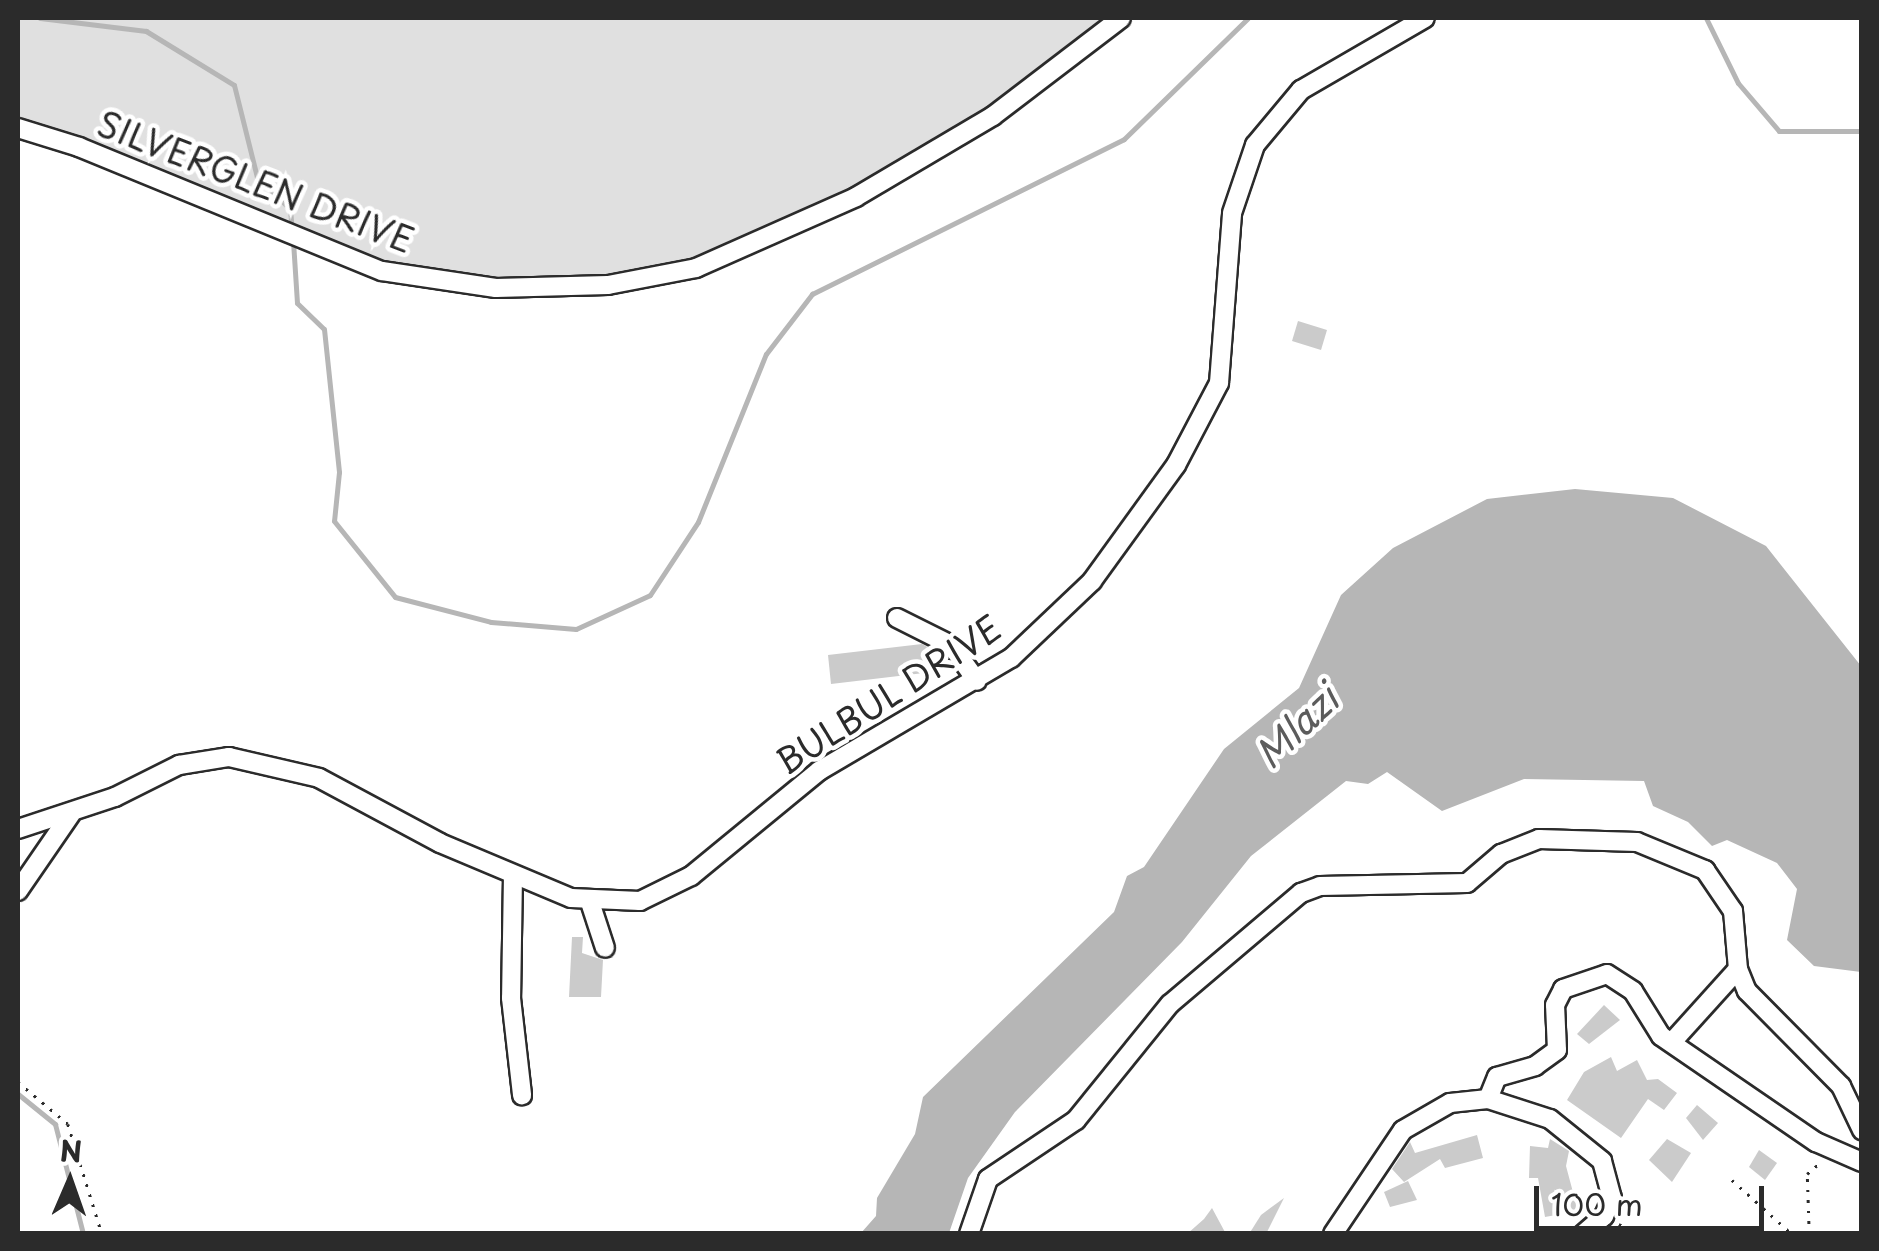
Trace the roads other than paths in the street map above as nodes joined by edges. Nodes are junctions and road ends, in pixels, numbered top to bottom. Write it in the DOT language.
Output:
graph roads {
  1 [pos="1121,18"];
  2 [pos="1425,18"];
  3 [pos="18,128"];
  4 [pos="896,618"];
  5 [pos="977,681"];
  6 [pos="70,814"];
  7 [pos="18,828"];
  8 [pos="513,875"];
  9 [pos="18,891"];
  10 [pos="590,902"];
  11 [pos="605,948"];
  12 [pos="1738,969"];
  13 [pos="1672,1042"];
  14 [pos="522,1095"];
  15 [pos="1488,1099"];
  16 [pos="1862,1130"];
  17 [pos="1862,1162"];
  18 [pos="969,1234"];
  19 [pos="1333,1234"];
  20 [pos="1583,1234"];
  1 -- 3 [label="street, SILVERGLEN DRIVE"];
  2 -- 5 [label="street, BULBUL DRIVE"];
  4 -- 5 [label="street"];
  5 -- 10 [label="street, BULBUL DRIVE"];
  6 -- 7 [label="street, BULBUL DRIVE"];
  6 -- 8 [label="street, BULBUL DRIVE"];
  6 -- 9 [label="street"];
  8 -- 10 [label="street, BULBUL DRIVE"];
  8 -- 14 [label="street"];
  10 -- 11 [label="street"];
  12 -- 13 [label="street"];
  12 -- 16 [label="street"];
  12 -- 18 [label="street"];
  13 -- 15 [label="street"];
  13 -- 17 [label="street"];
  15 -- 19 [label="street"];
  15 -- 20 [label="street"];
}
